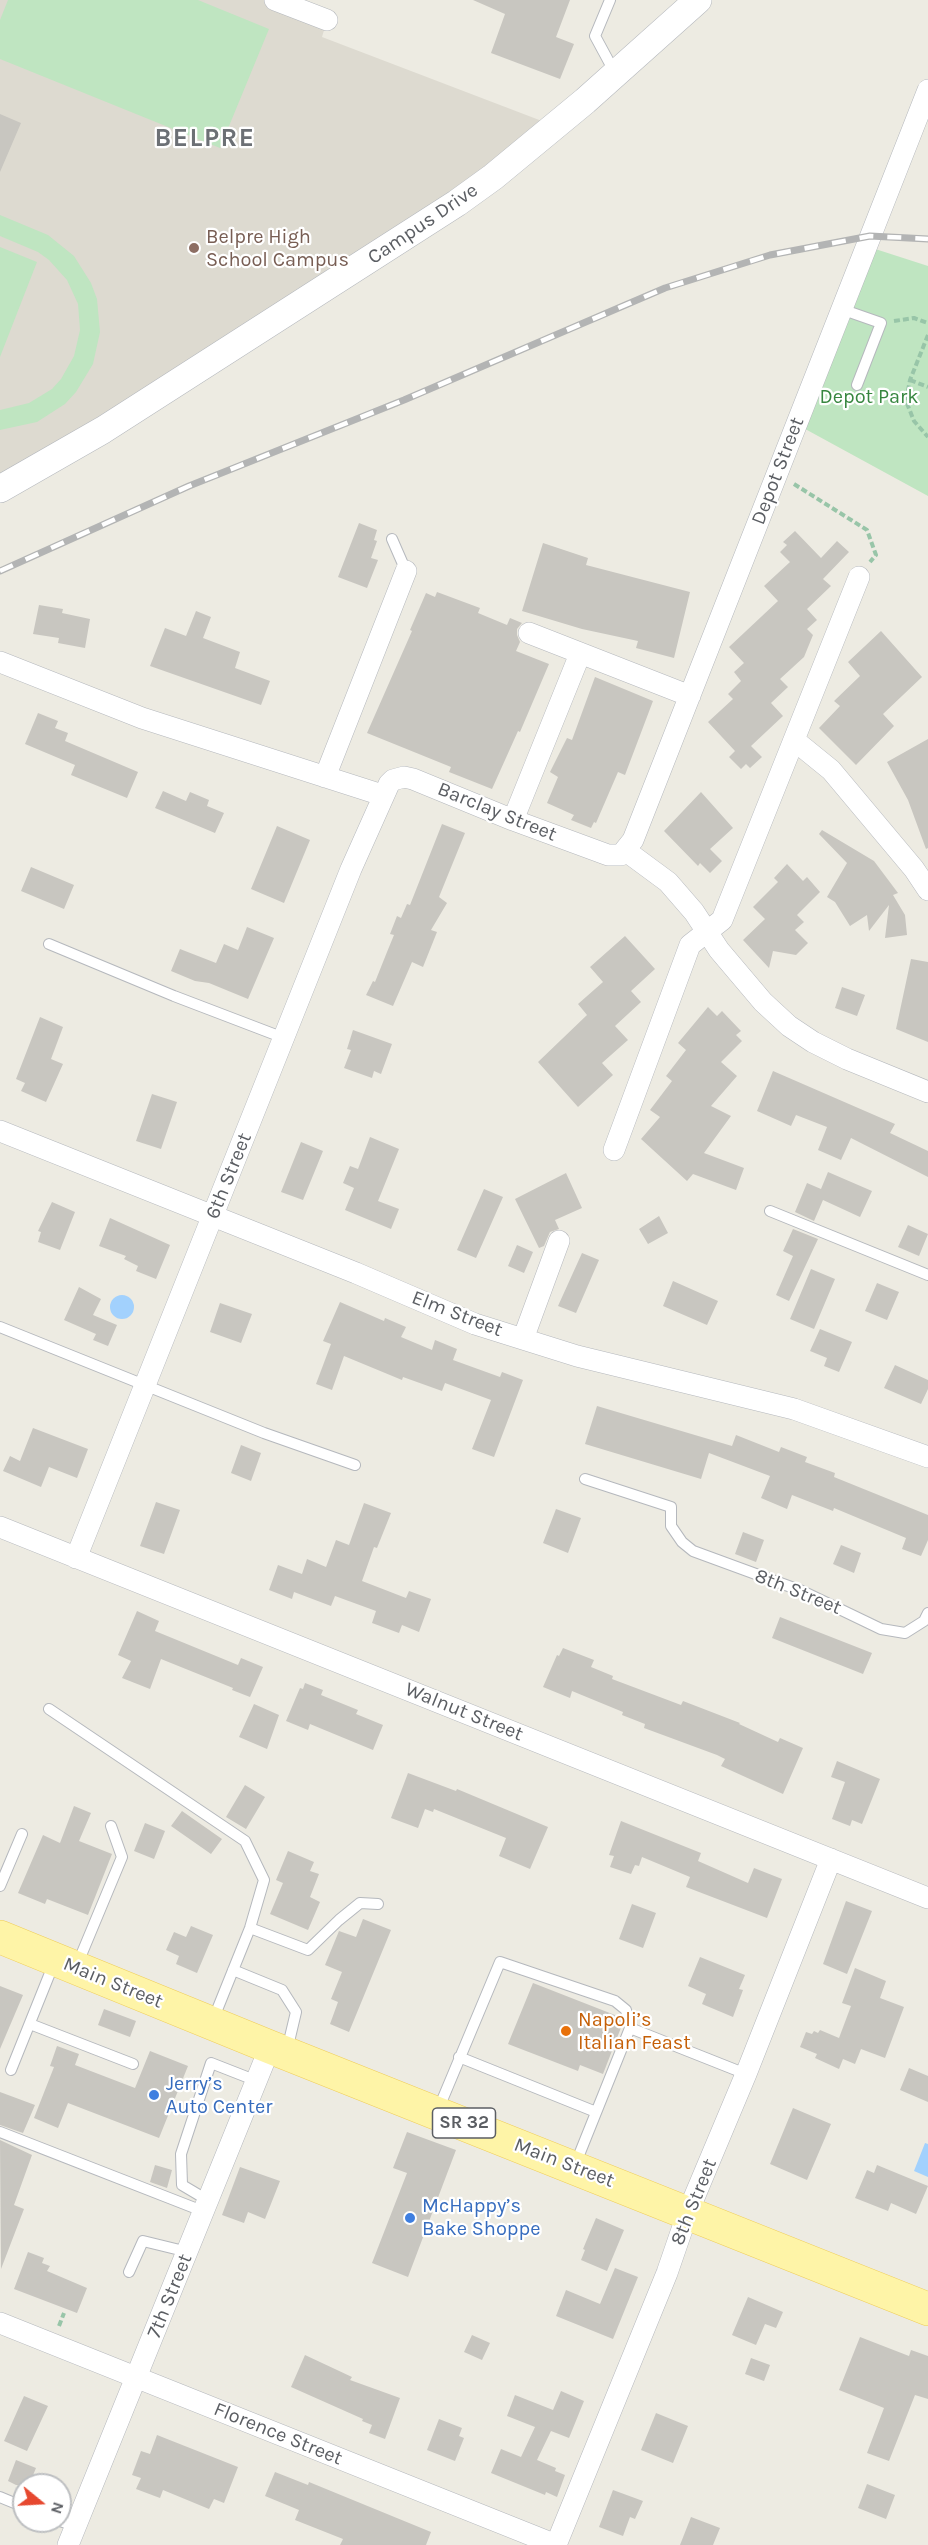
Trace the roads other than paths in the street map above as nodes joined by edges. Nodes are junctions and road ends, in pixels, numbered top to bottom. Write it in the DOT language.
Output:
graph roads {
  1 [pos="274,0"];
  2 [pos="610,0"];
  3 [pos="690,2"];
  4 [pos="327,20"];
  5 [pos="616,74"];
  6 [pos="928,90"];
  7 [pos="841,309"];
  8 [pos="857,385"];
  9 [pos="0,489"];
  10 [pos="392,539"];
  11 [pos="406,571"];
  12 [pos="859,577"];
  13 [pos="530,633"];
  14 [pos="580,654"];
  15 [pos="0,662"];
  16 [pos="690,696"];
  17 [pos="794,740"];
  18 [pos="326,777"];
  19 [pos="382,795"];
  20 [pos="513,820"];
  21 [pos="626,851"];
  22 [pos="928,890"];
  23 [pos="706,930"];
  24 [pos="49,944"];
  25 [pos="284,1038"];
  26 [pos="928,1092"];
  27 [pos="0,1131"];
  28 [pos="614,1150"];
  29 [pos="770,1211"];
  30 [pos="212,1217"];
  31 [pos="559,1242"];
  32 [pos="928,1275"];
  33 [pos="0,1327"];
  34 [pos="523,1339"];
  35 [pos="145,1385"];
  36 [pos="928,1457"];
  37 [pos="355,1466"];
  38 [pos="585,1479"];
  39 [pos="0,1527"];
  40 [pos="76,1558"];
  41 [pos="928,1613"];
  42 [pos="50,1709"];
  43 [pos="111,1826"];
  44 [pos="22,1834"];
  45 [pos="831,1859"];
  46 [pos="0,1886"];
  47 [pos="928,1898"];
  48 [pos="378,1904"];
  49 [pos="250,1928"];
  50 [pos="0,1937"];
  51 [pos="66,1964"];
  52 [pos="233,1970"];
  53 [pos="30,2024"];
  54 [pos="212,2024"];
  55 [pos="630,2028"];
  56 [pos="278,2050"];
  57 [pos="459,2057"];
  58 [pos="133,2064"];
  59 [pos="11,2070"];
  60 [pos="746,2074"];
  61 [pos="257,2080"];
  62 [pos="596,2112"];
  63 [pos="437,2113"];
  64 [pos="0,2132"];
  65 [pos="574,2167"];
  66 [pos="207,2206"];
  67 [pos="688,2212"];
  68 [pos="188,2252"];
  69 [pos="129,2272"];
  70 [pos="928,2309"];
  71 [pos="0,2322"];
  72 [pos="136,2377"];
  73 [pos="72,2522"];
  74 [pos="556,2545"];
  1 -- 4 [label="street"];
  2 -- 5 [label="lane"];
  3 -- 5 [label="street, Campus Drive"];
  5 -- 9 [label="street, Campus Drive"];
  6 -- 7 [label="street, Depot Street"];
  7 -- 8 [label="lane"];
  7 -- 16 [label="street, Depot Street"];
  10 -- 11 [label="lane"];
  11 -- 18 [label="street"];
  12 -- 17 [label="street"];
  13 -- 14 [label="street"];
  14 -- 16 [label="street"];
  14 -- 20 [label="street"];
  15 -- 18 [label="street"];
  16 -- 21 [label="street, Depot Street"];
  17 -- 22 [label="street"];
  17 -- 23 [label="street"];
  18 -- 19 [label="street"];
  19 -- 20 [label="street, Barclay Street"];
  19 -- 25 [label="street, 6th Street"];
  20 -- 21 [label="street, Barclay Street"];
  21 -- 23 [label="street"];
  23 -- 26 [label="street"];
  23 -- 28 [label="street"];
  24 -- 25 [label="lane"];
  25 -- 30 [label="street, 6th Street"];
  27 -- 30 [label="street, Elm Street"];
  29 -- 32 [label="lane"];
  30 -- 34 [label="street, Elm Street"];
  30 -- 35 [label="street, 6th Street"];
  31 -- 34 [label="street"];
  33 -- 35 [label="lane"];
  34 -- 36 [label="street, Elm Street"];
  35 -- 37 [label="lane"];
  35 -- 40 [label="street, 6th Street"];
  38 -- 41 [label="lane, 8th Street"];
  39 -- 40 [label="street, Walnut Street"];
  40 -- 45 [label="street, Walnut Street"];
  42 -- 49 [label="lane"];
  43 -- 51 [label="lane"];
  44 -- 46 [label="lane"];
  45 -- 47 [label="street, Walnut Street"];
  45 -- 60 [label="street, 8th Street"];
  48 -- 49 [label="lane"];
  49 -- 52 [label="lane"];
  50 -- 51 [label="main road, Main Street / SR 32"];
  51 -- 53 [label="lane"];
  51 -- 54 [label="main road, Main Street / SR 32"];
  52 -- 54 [label="lane"];
  52 -- 56 [label="lane"];
  53 -- 58 [label="lane"];
  53 -- 59 [label="lane"];
  54 -- 56 [label="main road, Main Street / SR 32"];
  55 -- 57 [label="lane"];
  55 -- 60 [label="lane"];
  55 -- 62 [label="lane"];
  56 -- 61 [label="street, 7th Street"];
  56 -- 63 [label="main road, Main Street / SR 32"];
  57 -- 62 [label="lane"];
  57 -- 63 [label="lane"];
  60 -- 67 [label="street, 8th Street"];
  61 -- 66 [label="street, 7th Street"];
  61 -- 66 [label="lane"];
  62 -- 65 [label="lane"];
  63 -- 65 [label="main road, Main Street / SR 32"];
  64 -- 66 [label="lane"];
  65 -- 67 [label="main road, Main Street / SR 32"];
  66 -- 68 [label="street, 7th Street"];
  67 -- 70 [label="main road, Main Street / SR 32"];
  67 -- 74 [label="street, 8th Street"];
  68 -- 69 [label="lane"];
  68 -- 72 [label="street, 7th Street"];
  71 -- 72 [label="street, Florence Street"];
  72 -- 73 [label="street, 7th Street"];
  72 -- 74 [label="street, Florence Street"];
}
